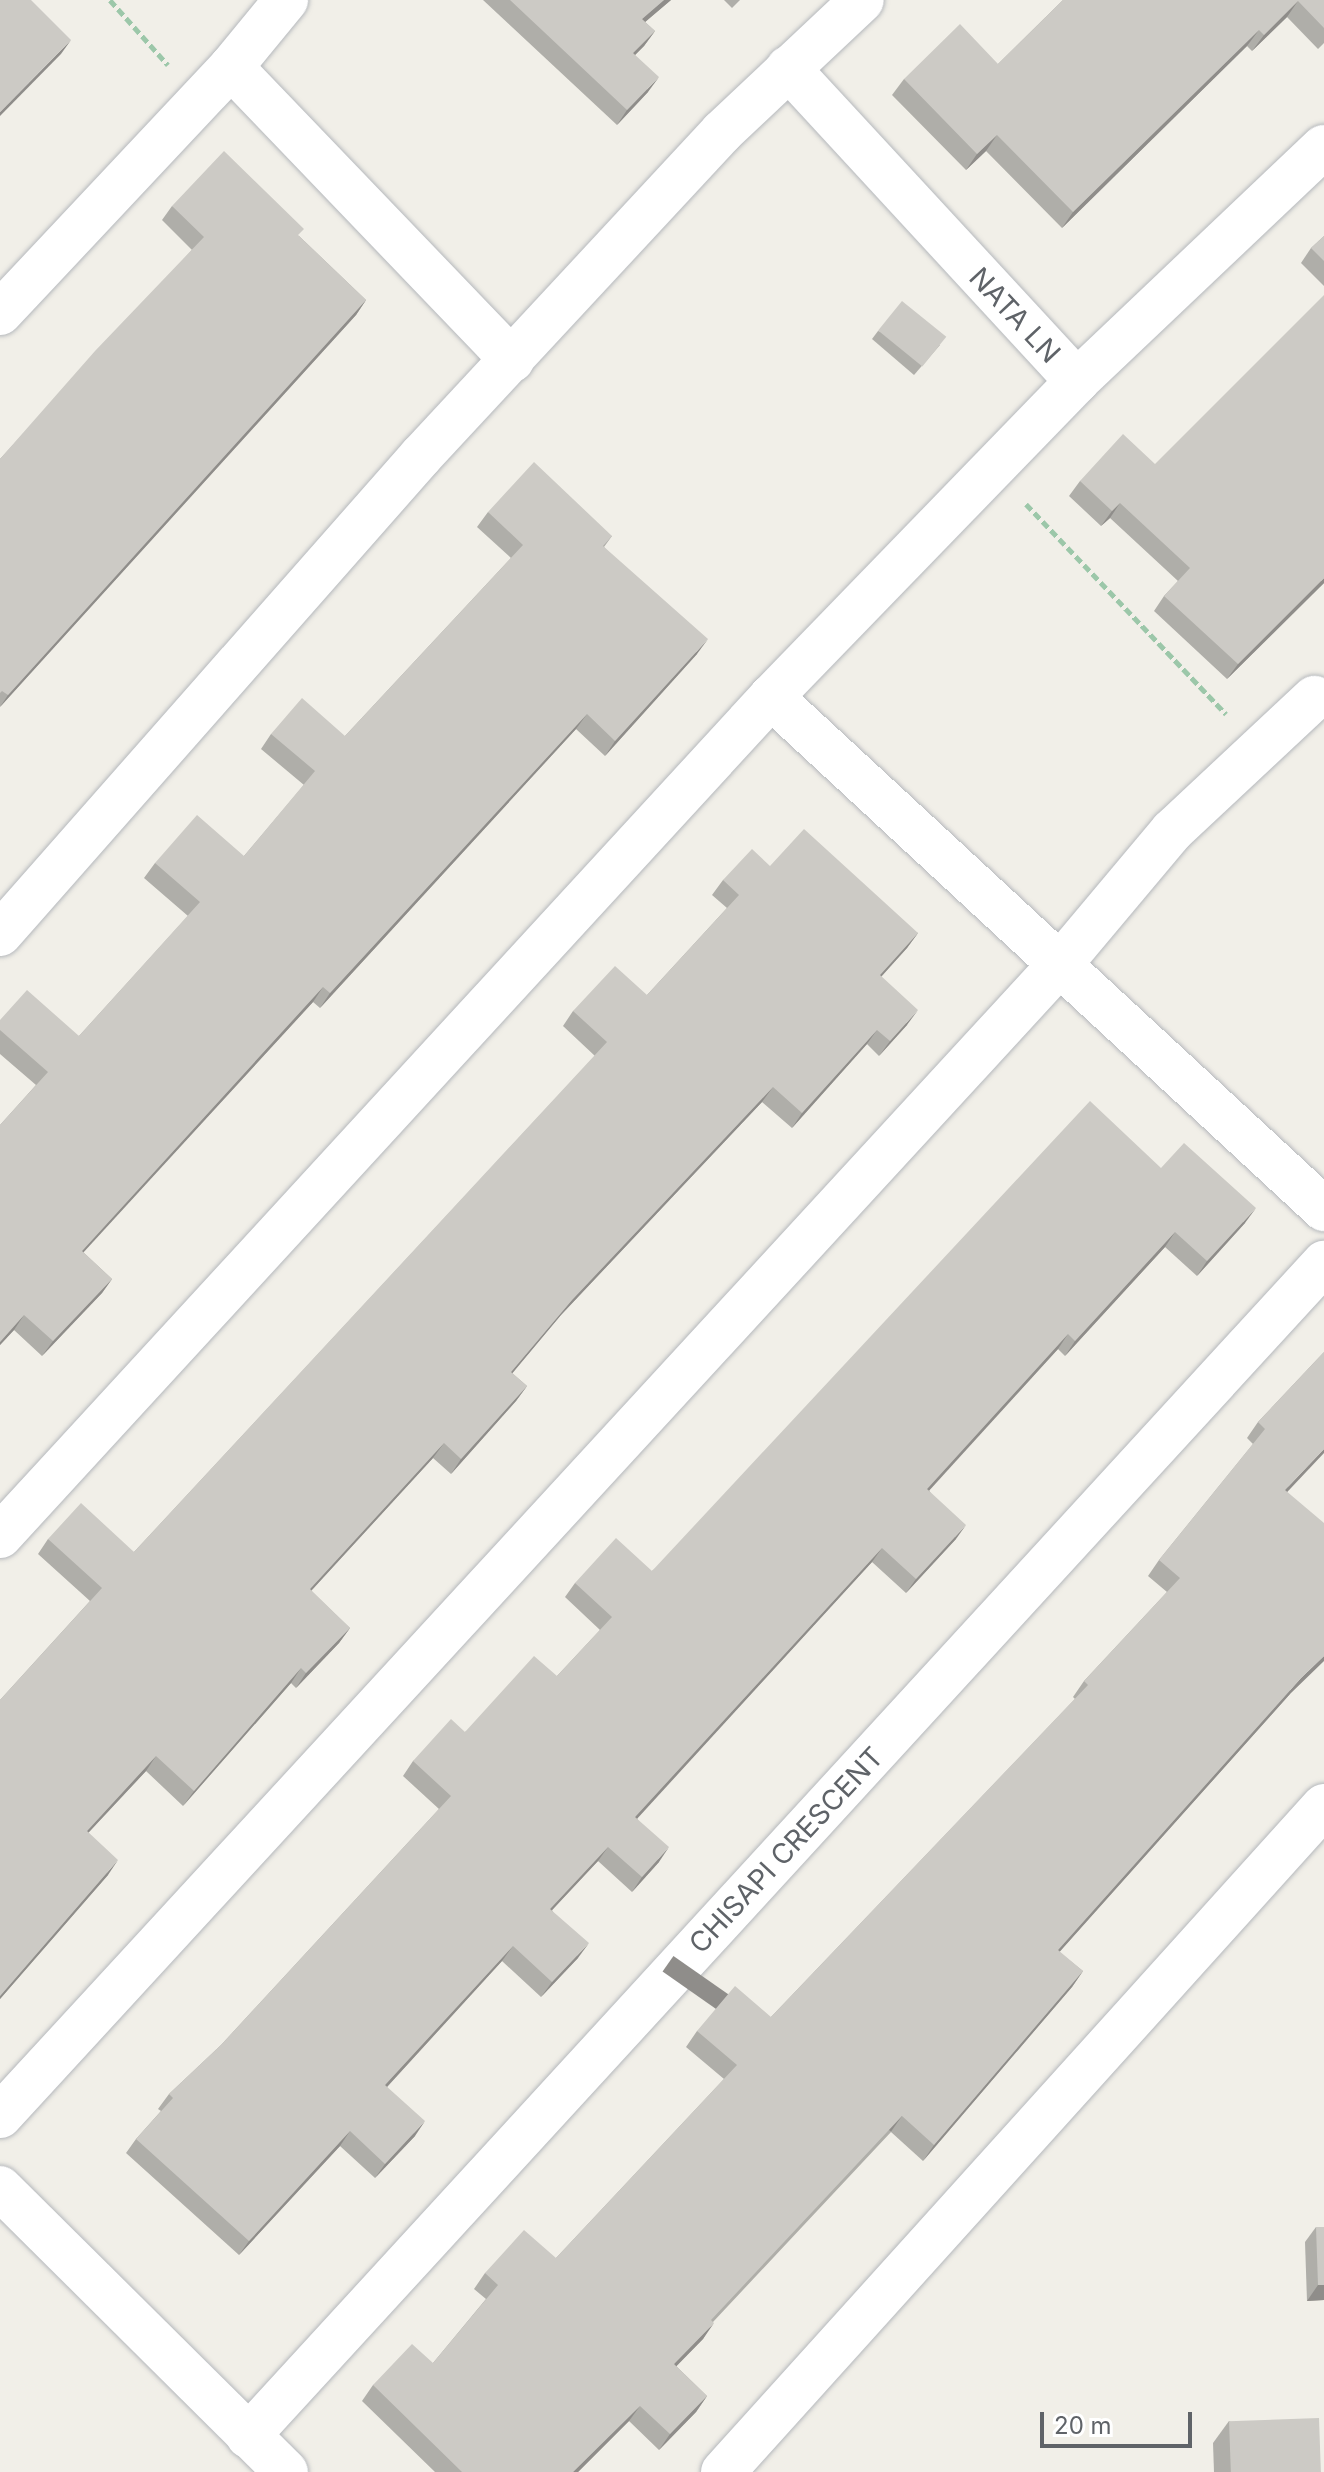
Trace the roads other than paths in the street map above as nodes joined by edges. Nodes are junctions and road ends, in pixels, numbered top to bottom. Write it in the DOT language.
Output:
graph roads {
  1 [pos="286,0"];
  2 [pos="862,0"];
  3 [pos="231,67"];
  4 [pos="788,68"];
  5 [pos="1324,147"];
  6 [pos="0,313"];
  7 [pos="512,360"];
  8 [pos="1077,381"];
  9 [pos="771,697"];
  10 [pos="1321,699"];
  11 [pos="0,934"];
  12 [pos="1062,962"];
  13 [pos="1324,1209"];
  14 [pos="1324,1263"];
  15 [pos="0,1536"];
  16 [pos="1324,1806"];
  17 [pos="0,2116"];
  18 [pos="0,2188"];
  19 [pos="248,2436"];
  20 [pos="286,2472"];
  21 [pos="723,2472"];
  1 -- 3 [label="street"];
  2 -- 4 [label="street"];
  3 -- 6 [label="street"];
  3 -- 7 [label="street"];
  4 -- 7 [label="street"];
  4 -- 8 [label="street, NATA LN"];
  5 -- 8 [label="street, NATA LN"];
  7 -- 11 [label="street"];
  8 -- 9 [label="street"];
  9 -- 12 [label="street"];
  9 -- 15 [label="street"];
  10 -- 12 [label="street"];
  12 -- 13 [label="street"];
  12 -- 17 [label="street"];
  14 -- 19 [label="street, CHISAPI CRESCENT"];
  16 -- 21 [label="street"];
  18 -- 19 [label="street"];
  19 -- 20 [label="street"];
}
